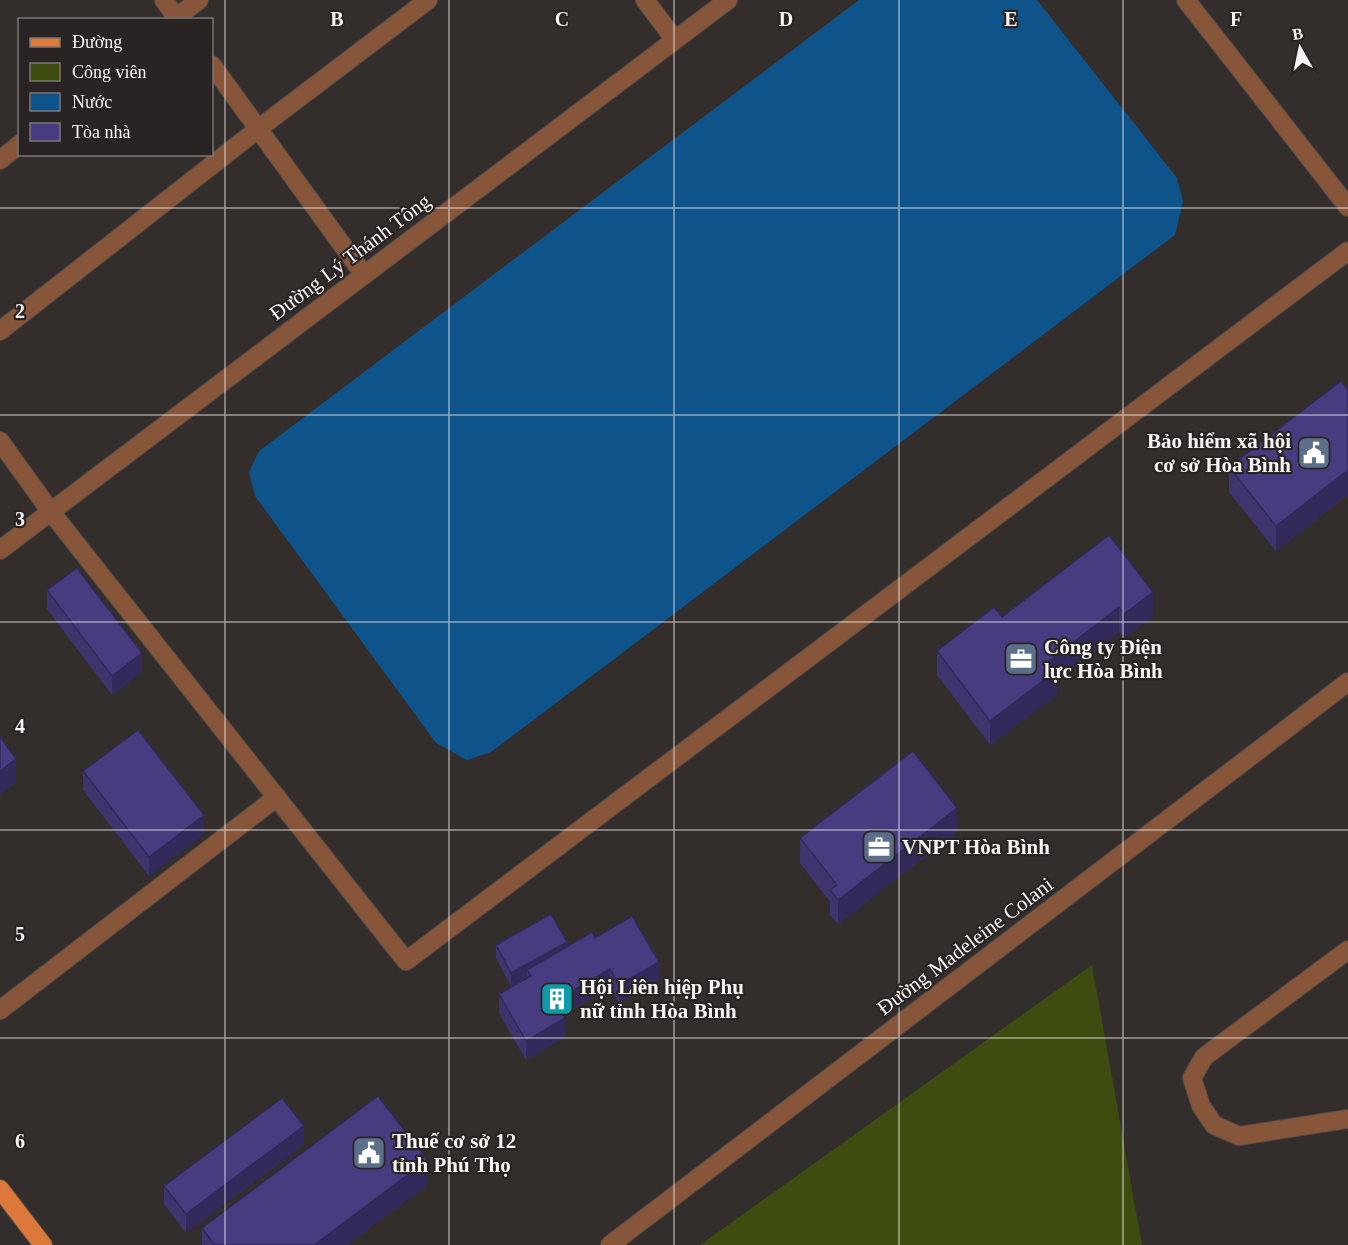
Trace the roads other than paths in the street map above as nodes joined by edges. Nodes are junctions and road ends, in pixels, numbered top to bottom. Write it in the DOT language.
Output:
graph roads {
  1 [pos="164,0"];
  2 [pos="199,0"];
  3 [pos="428,0"];
  4 [pos="645,0"];
  5 [pos="728,0"];
  6 [pos="1186,0"];
  7 [pos="175,18"];
  8 [pos="177,18"];
  9 [pos="675,40"];
  10 [pos="213,66"];
  11 [pos="258,129"];
  12 [pos="18,146"];
  13 [pos="0,160"];
  14 [pos="1348,207"];
  15 [pos="1348,251"];
  16 [pos="364,275"];
  17 [pos="0,331"];
  18 [pos="0,441"];
  19 [pos="51,512"];
  20 [pos="0,550"];
  21 [pos="1348,682"];
  22 [pos="277,797"];
  23 [pos="1348,950"];
  24 [pos="0,1010"];
  25 [pos="1348,1119"];
  26 [pos="0,1189"];
  27 [pos="43,1245"];
  28 [pos="610,1245"];
  1 -- 7 [label="street"];
  2 -- 8 [label="street"];
  3 -- 11 [label="street"];
  4 -- 9 [label="street"];
  5 -- 9 [label="street, Đường Lý Thánh Tông"];
  6 -- 14 [label="street"];
  9 -- 16 [label="street, Đường Lý Thánh Tông"];
  10 -- 11 [label="street"];
  11 -- 16 [label="street"];
  11 -- 17 [label="street"];
  12 -- 13 [label="street"];
  15 -- 22 [label="street"];
  16 -- 19 [label="street, Đường Lý Thánh Tông"];
  18 -- 19 [label="street"];
  19 -- 20 [label="street, Đường Lý Thánh Tông"];
  19 -- 22 [label="street"];
  21 -- 28 [label="street, Đường Madeleine Colani"];
  22 -- 24 [label="street"];
  23 -- 25 [label="street"];
  26 -- 27 [label="main road"];
}
